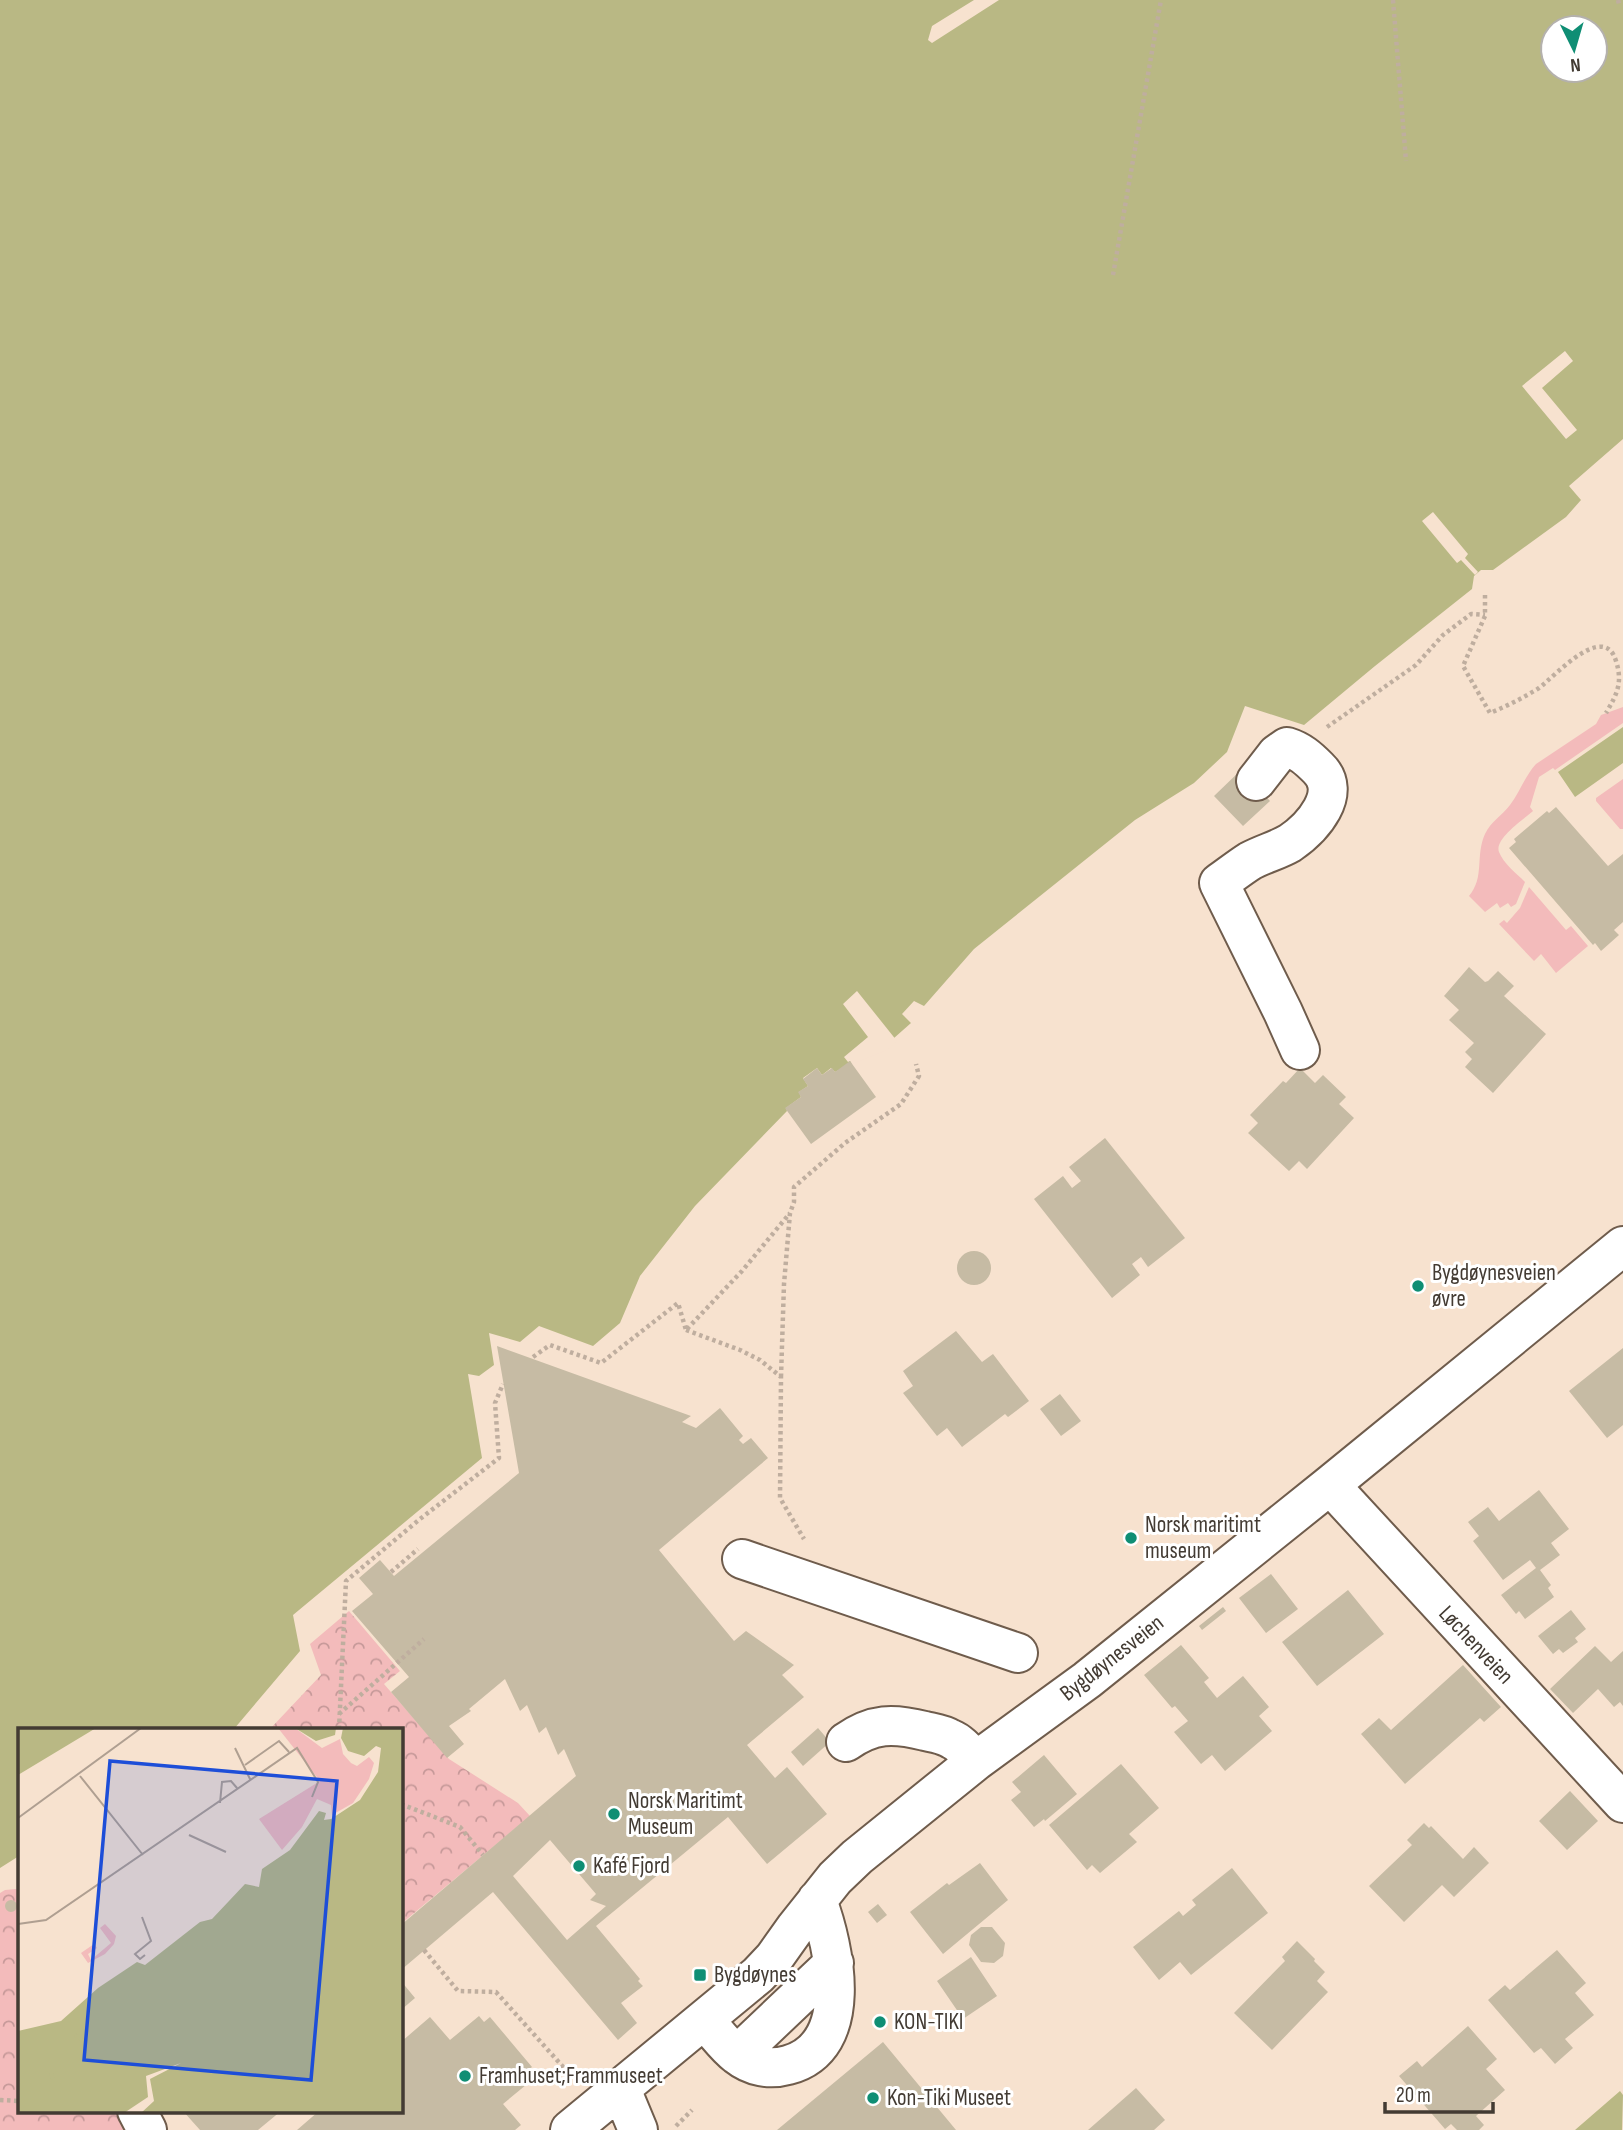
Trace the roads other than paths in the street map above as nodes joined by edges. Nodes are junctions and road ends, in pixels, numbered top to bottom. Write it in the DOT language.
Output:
graph roads {
  1 [pos="1256,781"];
  2 [pos="1300,1050"];
  3 [pos="1623,1246"];
  4 [pos="1330,1485"];
  5 [pos="742,1559"];
  6 [pos="1018,1653"];
  7 [pos="846,1742"];
  8 [pos="976,1761"];
  9 [pos="1623,1803"];
  10 [pos="817,1900"];
  11 [pos="834,1963"];
  12 [pos="704,2020"];
  13 [pos="737,2055"];
  14 [pos="621,2089"];
  15 [pos="137,2112"];
  16 [pos="146,2130"];
  17 [pos="570,2130"];
  18 [pos="638,2130"];
  1 -- 2 [label="street"];
  3 -- 4 [label="street, Bygdøynesveien"];
  4 -- 8 [label="street, Bygdøynesveien"];
  4 -- 9 [label="street, Løchenveien"];
  5 -- 6 [label="street"];
  7 -- 8 [label="street"];
  8 -- 10 [label="street, Bygdøynesveien"];
  10 -- 11 [label="street"];
  10 -- 12 [label="street, Bygdøynesveien"];
  11 -- 13 [label="street"];
  11 -- 13 [label="street"];
  12 -- 13 [label="street"];
  12 -- 14 [label="street, Bygdøynesveien"];
  14 -- 17 [label="street, Bygdøynesveien"];
  14 -- 18 [label="street"];
  15 -- 16 [label="street"];
}
